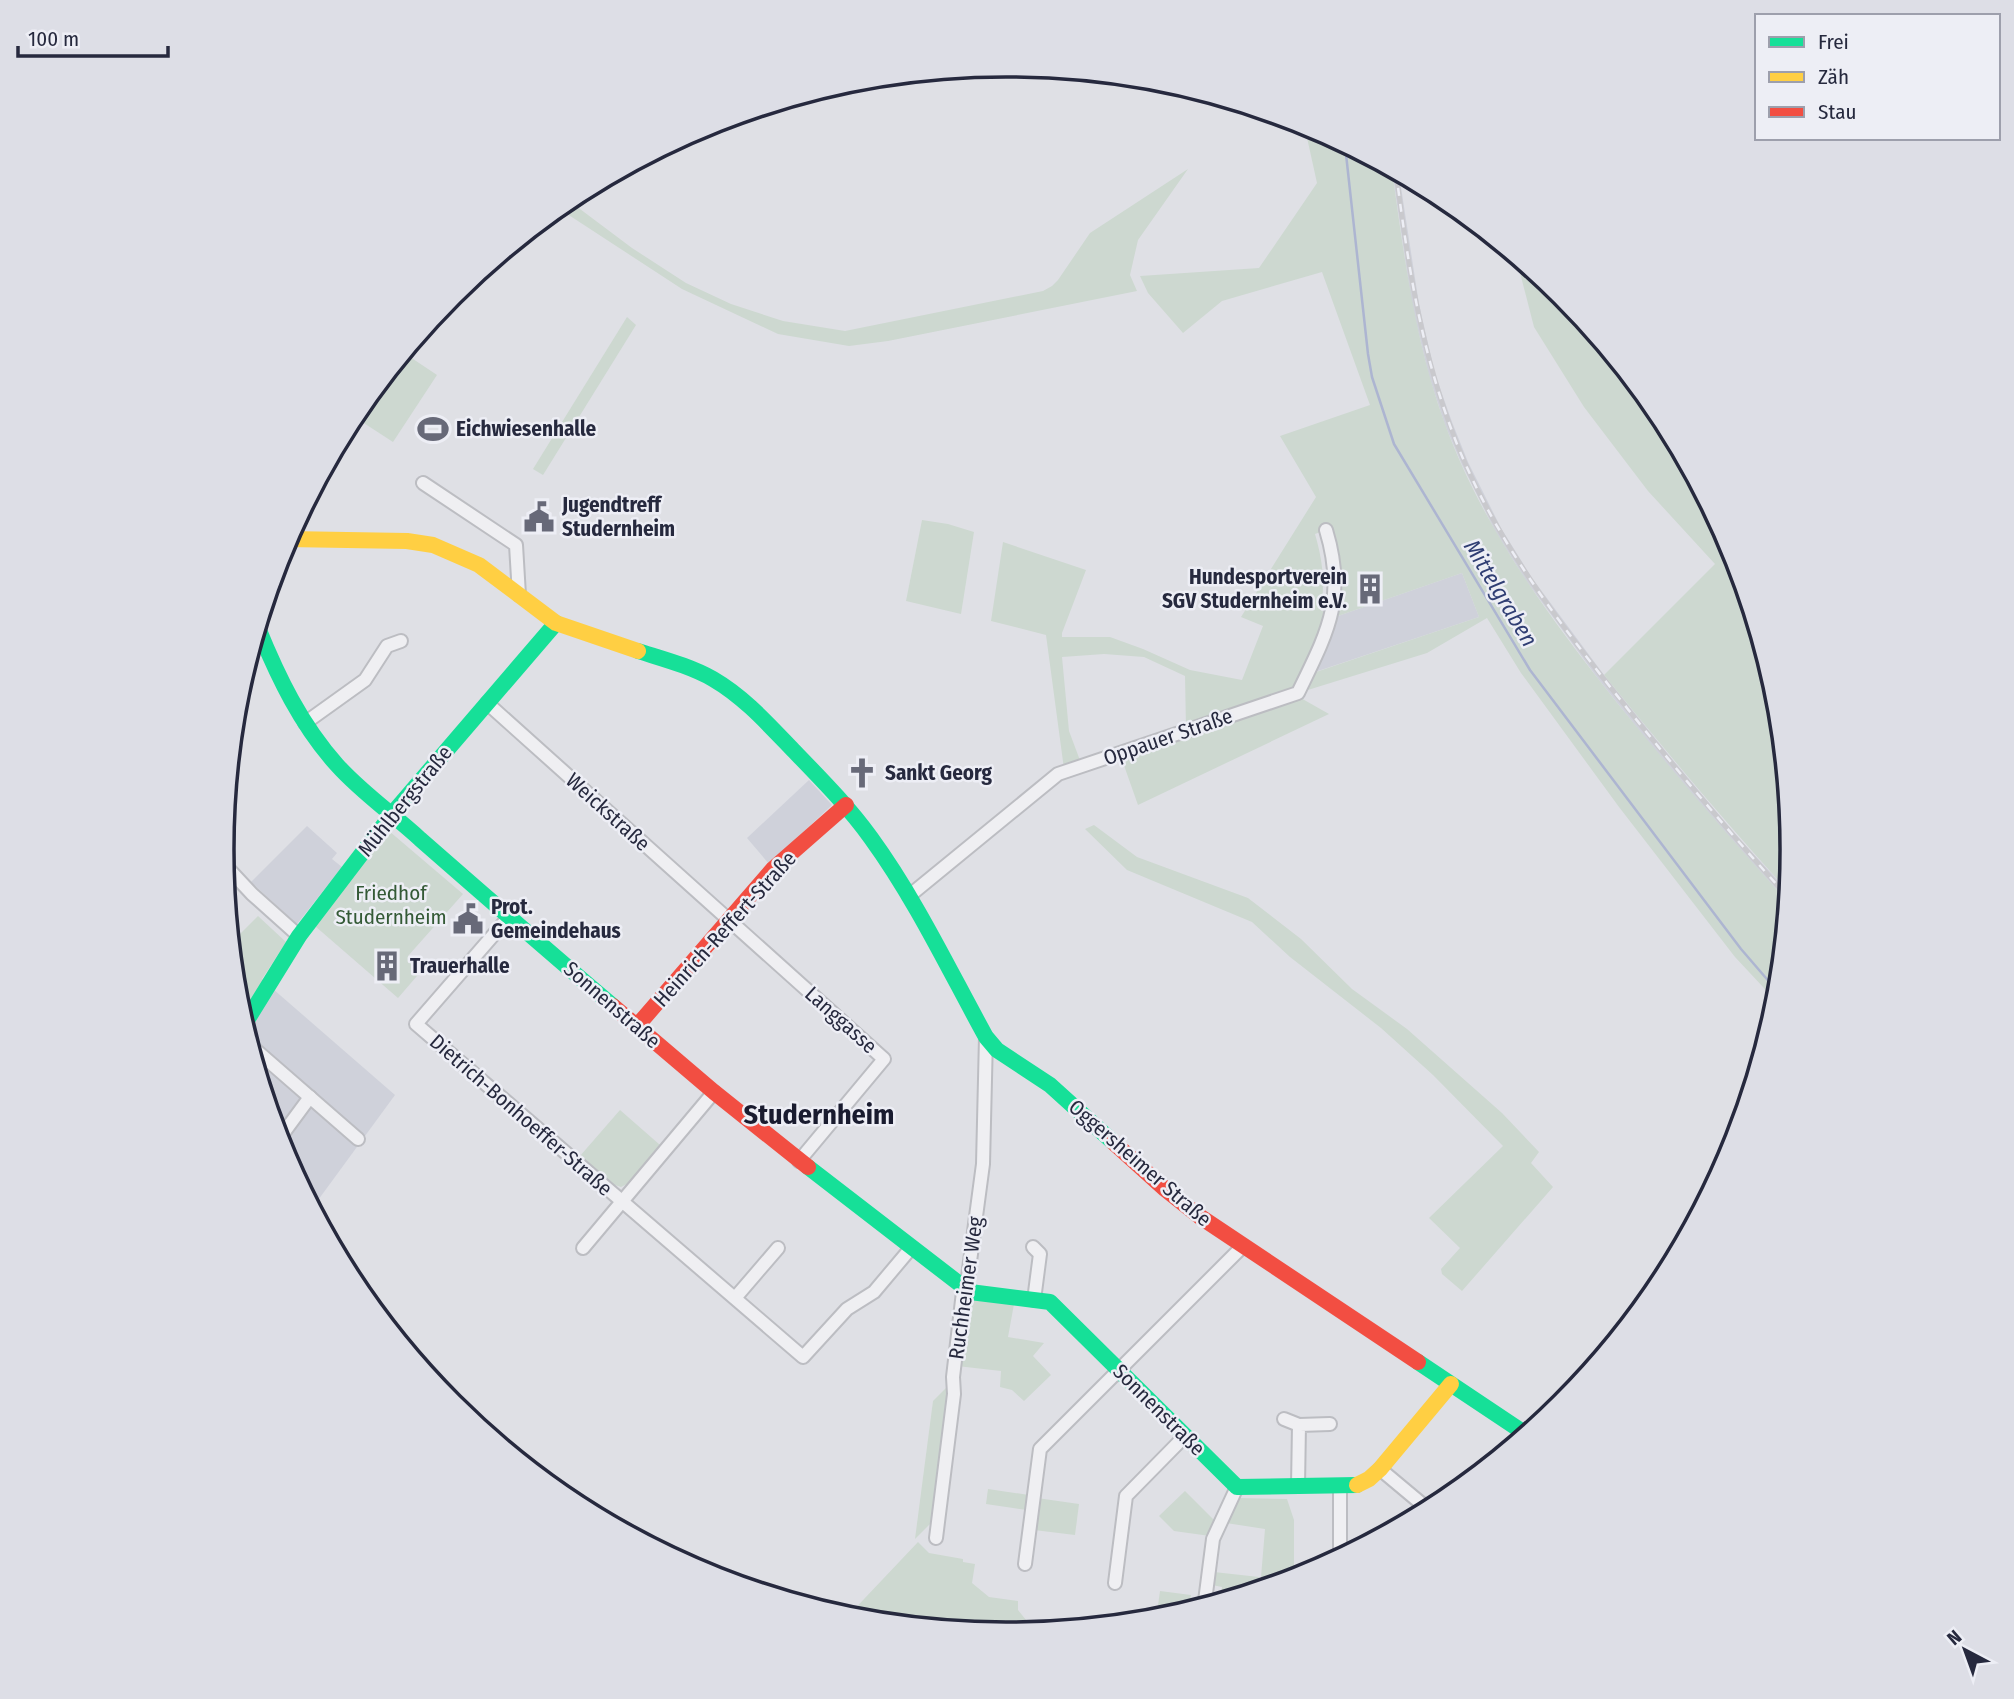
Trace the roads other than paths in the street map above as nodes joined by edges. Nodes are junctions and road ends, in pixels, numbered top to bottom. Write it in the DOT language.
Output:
graph roads {
  1 [pos="424,483"];
  2 [pos="1326,530"];
  3 [pos="300,539"];
  4 [pos="519,595"];
  5 [pos="556,623"];
  6 [pos="263,641"];
  7 [pos="401,641"];
  8 [pos="487,703"];
  9 [pos="304,723"];
  10 [pos="846,805"];
  11 [pos="392,814"];
  12 [pos="235,876"];
  13 [pos="909,896"];
  14 [pos="509,917"];
  15 [pos="729,920"];
  16 [pos="299,936"];
  17 [pos="252,1012"];
  18 [pos="637,1026"];
  19 [pos="986,1037"];
  20 [pos="263,1056"];
  21 [pos="714,1092"];
  22 [pos="310,1097"];
  23 [pos="287,1129"];
  24 [pos="358,1139"];
  25 [pos="799,1161"];
  26 [pos="622,1202"];
  27 [pos="1242,1246"];
  28 [pos="1033,1247"];
  29 [pos="583,1248"];
  30 [pos="778,1248"];
  31 [pos="911,1248"];
  32 [pos="965,1288"];
  33 [pos="735,1298"];
  34 [pos="1034,1300"];
  35 [pos="1119,1371"];
  36 [pos="1451,1384"];
  37 [pos="1284,1419"];
  38 [pos="1330,1424"];
  39 [pos="1299,1425"];
  40 [pos="1518,1428"];
  41 [pos="1185,1436"];
  42 [pos="1380,1469"];
  43 [pos="1298,1486"];
  44 [pos="1340,1486"];
  45 [pos="1237,1487"];
  46 [pos="1420,1502"];
  47 [pos="936,1538"];
  48 [pos="1340,1546"];
  49 [pos="1025,1564"];
  50 [pos="1115,1583"];
  51 [pos="1206,1596"];
  1 -- 4 [label="street"];
  2 -- 13 [label="street, Oppauer Straße"];
  3 -- 4 [label="street, Oggersheimer Straße"];
  4 -- 5 [label="street, Oggersheimer Straße"];
  5 -- 8 [label="street, Mühlbergstraße"];
  5 -- 10 [label="street, Oggersheimer Straße"];
  6 -- 9 [label="street, Sonnenstraße"];
  7 -- 9 [label="street"];
  8 -- 11 [label="street, Mühlbergstraße"];
  8 -- 15 [label="street, Weickstraße"];
  9 -- 11 [label="street, Sonnenstraße"];
  10 -- 13 [label="street, Oggersheimer Straße"];
  10 -- 15 [label="street, Heinrich-Reffert-Straße"];
  11 -- 14 [label="street, Sonnenstraße"];
  11 -- 16 [label="street, Mühlbergstraße"];
  12 -- 16 [label="street"];
  13 -- 19 [label="street, Oggersheimer Straße"];
  14 -- 18 [label="street, Sonnenstraße"];
  14 -- 26 [label="street, Dietrich-Bonhoeffer-Straße"];
  15 -- 18 [label="street, Heinrich-Reffert-Straße"];
  15 -- 25 [label="street, Langgasse"];
  16 -- 17 [label="street, Mühlbergstraße"];
  18 -- 21 [label="street, Sonnenstraße"];
  19 -- 27 [label="street, Oggersheimer Straße"];
  19 -- 32 [label="street, Ruchheimer Weg"];
  20 -- 22 [label="street"];
  21 -- 25 [label="street, Sonnenstraße"];
  21 -- 26 [label="street"];
  22 -- 23 [label="street"];
  22 -- 24 [label="street"];
  25 -- 31 [label="street, Sonnenstraße"];
  26 -- 29 [label="street"];
  26 -- 33 [label="street, Dietrich-Bonhoeffer-Straße"];
  27 -- 35 [label="street"];
  27 -- 36 [label="street, Oggersheimer Straße"];
  28 -- 34 [label="street"];
  30 -- 33 [label="street"];
  31 -- 32 [label="street, Sonnenstraße"];
  31 -- 33 [label="street, Dietrich-Bonhoeffer-Straße"];
  32 -- 34 [label="street, Sonnenstraße"];
  32 -- 47 [label="street, Ruchheimer Weg"];
  34 -- 35 [label="street, Sonnenstraße"];
  35 -- 41 [label="street, Sonnenstraße"];
  35 -- 49 [label="street"];
  36 -- 40 [label="street, Oggersheimer Straße"];
  36 -- 42 [label="street"];
  37 -- 39 [label="street"];
  38 -- 39 [label="street"];
  39 -- 43 [label="street"];
  41 -- 45 [label="street, Sonnenstraße"];
  41 -- 50 [label="street"];
  42 -- 44 [label="street"];
  42 -- 46 [label="street"];
  43 -- 44 [label="street"];
  43 -- 45 [label="street"];
  44 -- 48 [label="street"];
  45 -- 51 [label="street"];
}
